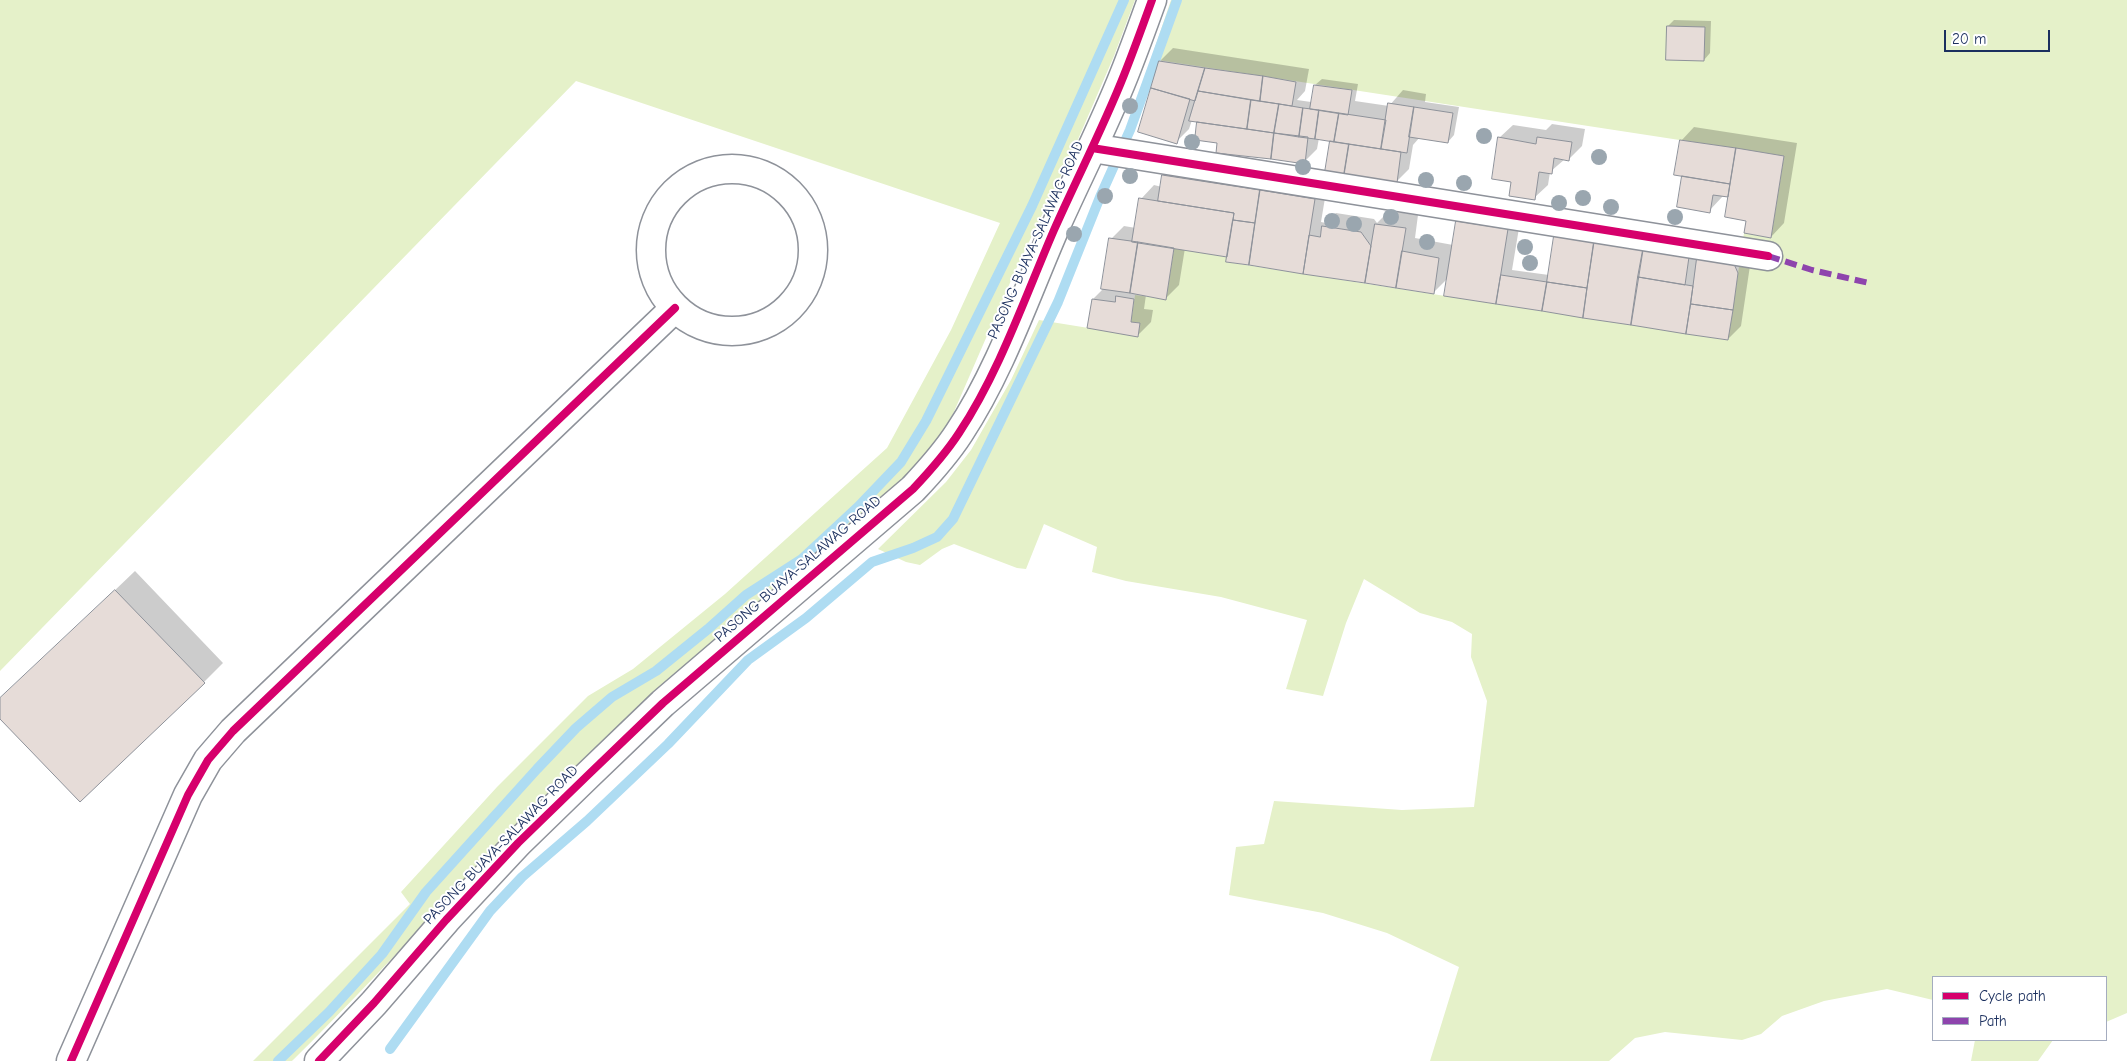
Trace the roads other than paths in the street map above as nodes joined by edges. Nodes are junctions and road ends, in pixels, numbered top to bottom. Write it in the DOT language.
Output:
graph roads {
  1 [pos="1152,0"];
  2 [pos="1092,148"];
  3 [pos="1768,256"];
  4 [pos="675,308"];
  5 [pos="71,1061"];
  6 [pos="319,1061"];
  1 -- 2 [label="street, PASONG BUAYA-SALAWAG ROAD"];
  2 -- 3 [label="street"];
  2 -- 6 [label="street, PASONG BUAYA-SALAWAG ROAD"];
  4 -- 4 [label="street"];
  4 -- 5 [label="street"];
}
